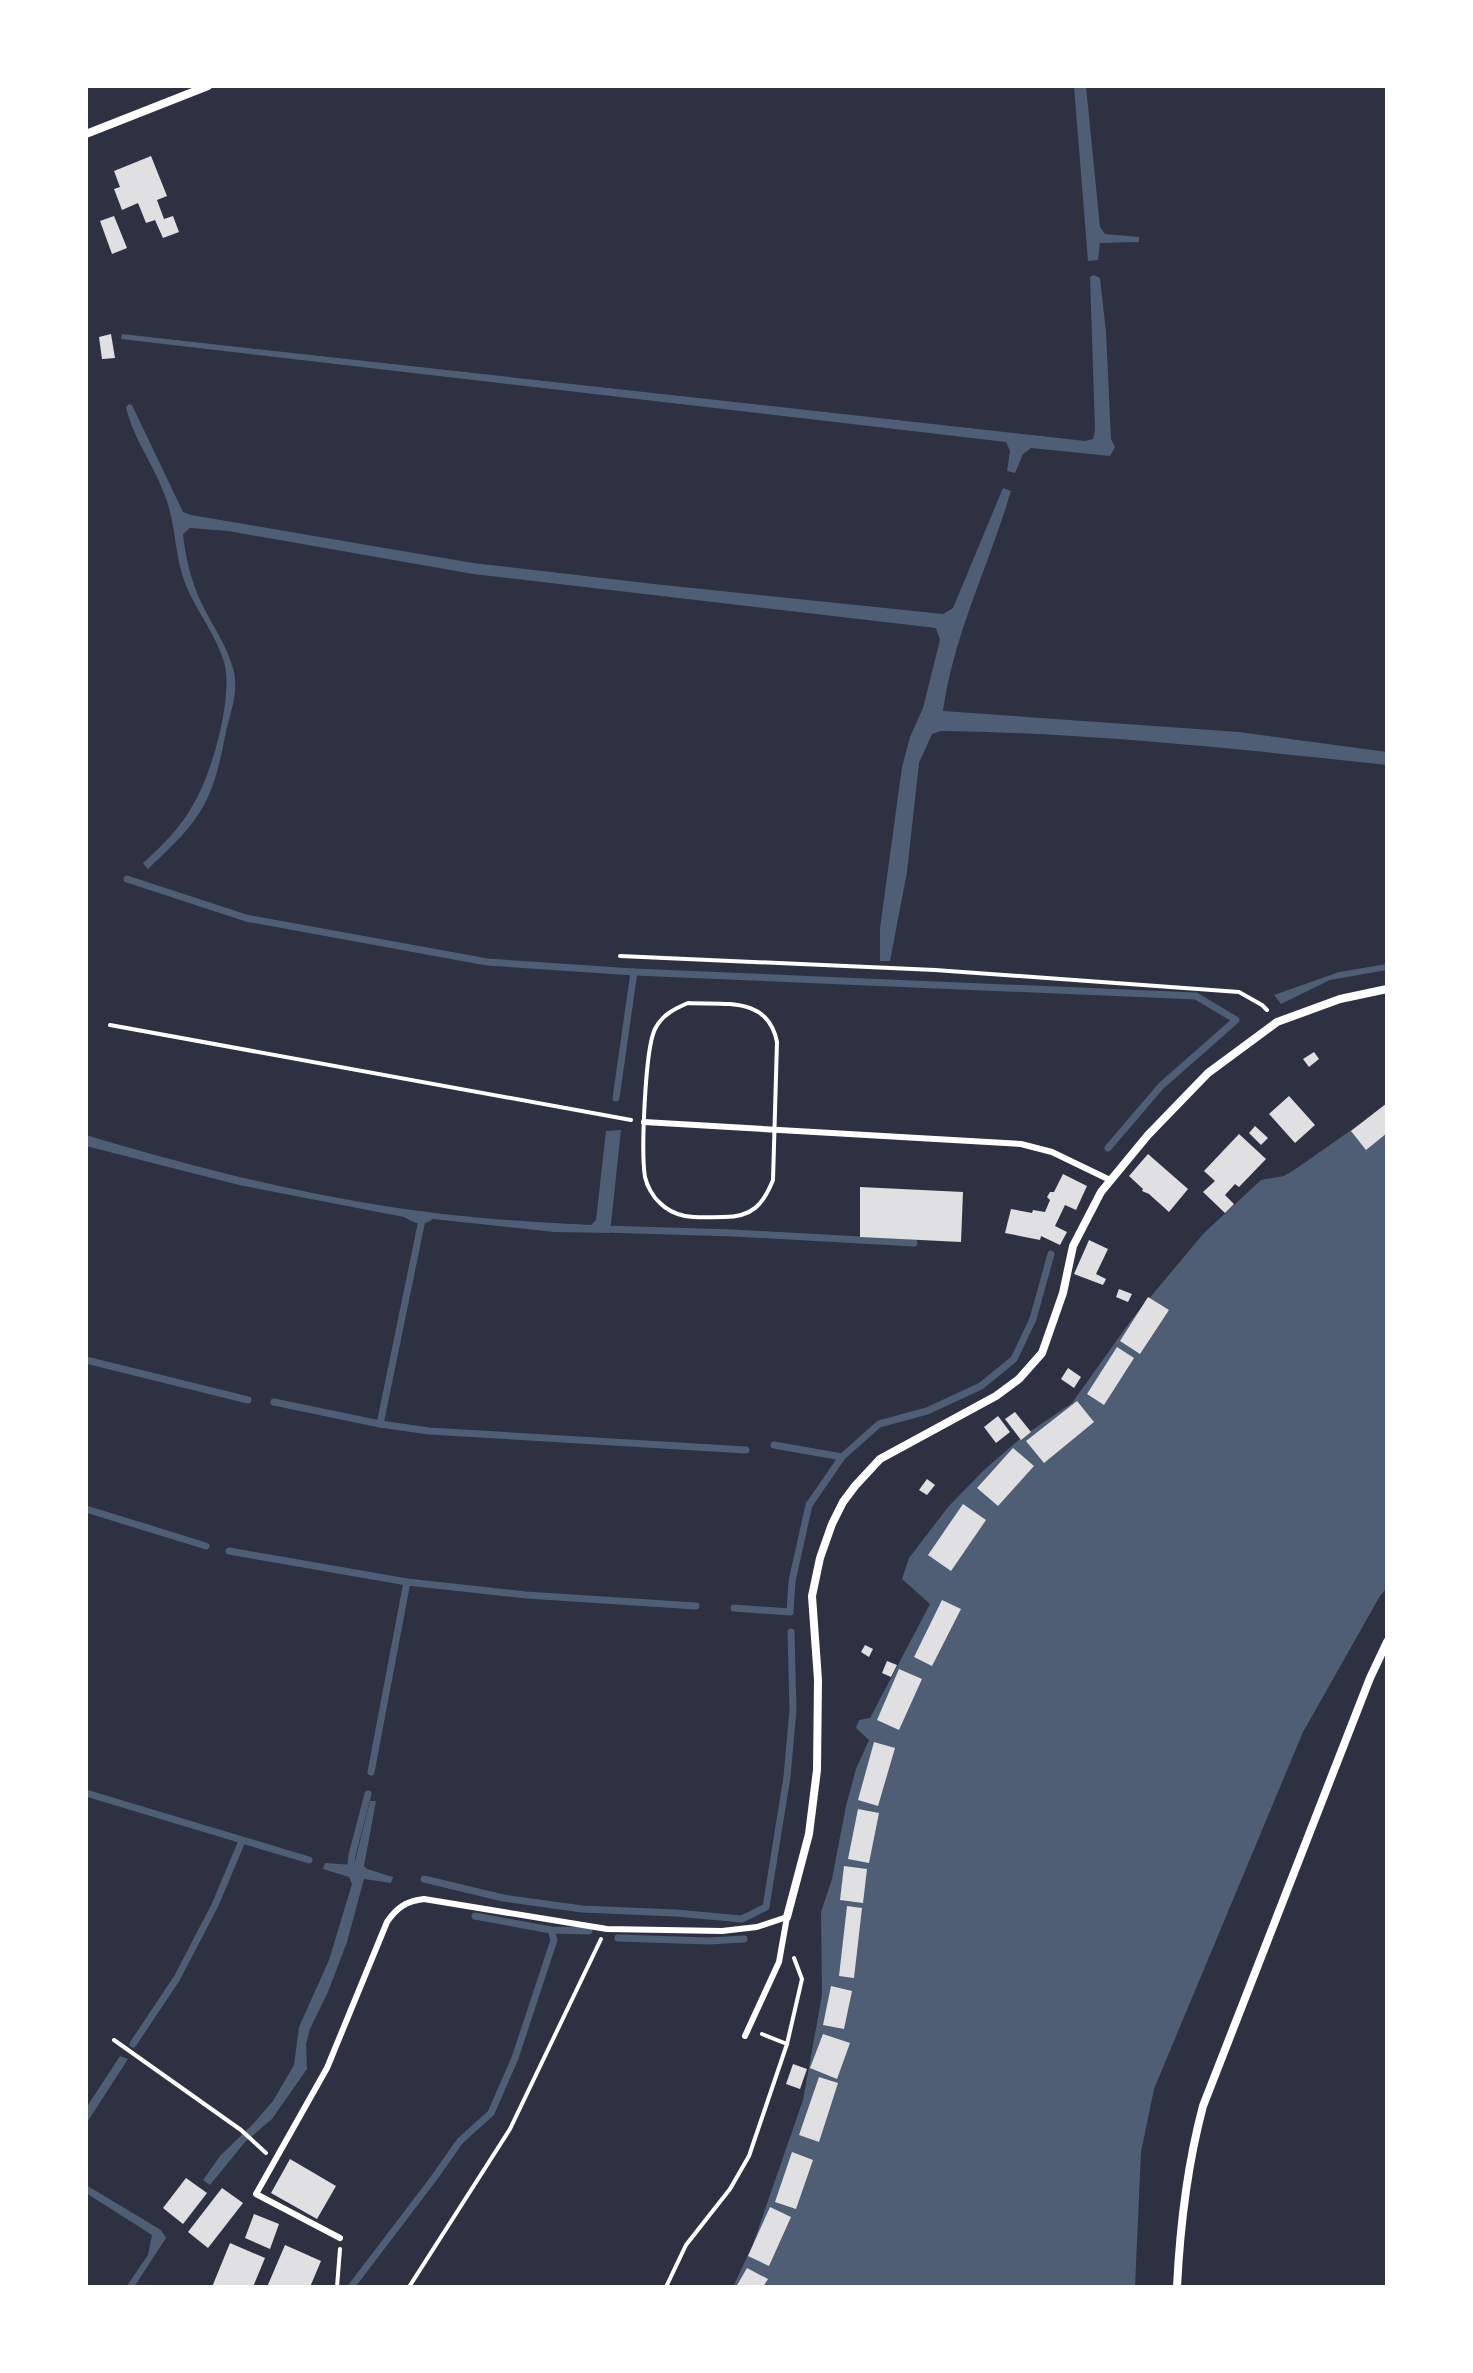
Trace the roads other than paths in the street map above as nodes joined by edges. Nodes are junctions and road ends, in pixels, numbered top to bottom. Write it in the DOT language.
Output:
graph roads {
  1 [pos="208,86"];
  2 [pos="86,134"];
  3 [pos="1387,989"];
  4 [pos="644,1122"];
  5 [pos="1110,1180"];
  6 [pos="1387,1642"];
  7 [pos="787,1917"];
  8 [pos="747,2032"];
  9 [pos="340,2238"];
  10 [pos="1177,2287"];
  1 -- 2 [label="street"];
  3 -- 5 [label="street"];
  4 -- 5 [label="lane"];
  5 -- 7 [label="street"];
  6 -- 10 [label="street"];
  7 -- 8 [label="lane"];
  7 -- 9 [label="lane"];
}
